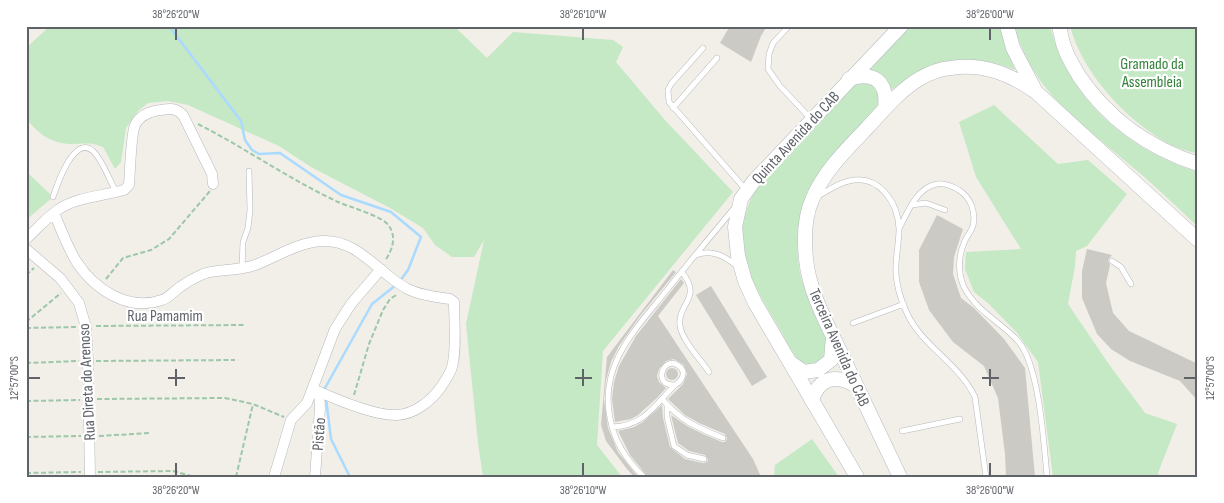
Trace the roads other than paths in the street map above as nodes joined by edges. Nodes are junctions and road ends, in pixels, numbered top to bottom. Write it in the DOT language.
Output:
graph roads {
  1 [pos="789,26"];
  2 [pos="901,26"];
  3 [pos="1006,26"];
  4 [pos="1059,26"];
  5 [pos="703,48"];
  6 [pos="717,58"];
  7 [pos="849,79"];
  8 [pos="1036,92"];
  9 [pos="673,108"];
  10 [pos="886,108"];
  11 [pos="811,119"];
  12 [pos="1198,164"];
  13 [pos="249,171"];
  14 [pos="213,184"];
  15 [pos="116,192"];
  16 [pos="744,195"];
  17 [pos="53,197"];
  18 [pos="812,201"];
  19 [pos="912,205"];
  20 [pos="945,210"];
  21 [pos="54,213"];
  22 [pos="899,229"];
  23 [pos="26,239"];
  24 [pos="1198,240"];
  25 [pos="26,249"];
  26 [pos="695,255"];
  27 [pos="1112,260"];
  28 [pos="242,269"];
  29 [pos="380,269"];
  30 [pos="741,270"];
  31 [pos="682,272"];
  32 [pos="1132,284"];
  33 [pos="904,304"];
  34 [pos="853,323"];
  35 [pos="833,335"];
  36 [pos="789,361"];
  37 [pos="709,372"];
  38 [pos="675,385"];
  39 [pos="856,386"];
  40 [pos="316,391"];
  41 [pos="662,398"];
  42 [pos="812,401"];
  43 [pos="668,405"];
  44 [pos="960,419"];
  45 [pos="612,427"];
  46 [pos="902,430"];
  47 [pos="723,438"];
  48 [pos="704,459"];
  49 [pos="90,474"];
  50 [pos="274,477"];
  51 [pos="315,477"];
  52 [pos="644,477"];
  53 [pos="857,477"];
  54 [pos="900,477"];
  55 [pos="986,477"];
  56 [pos="1047,477"];
  1 -- 11 [label="lane"];
  2 -- 7 [label="main road, Quinta Avenida do CAB"];
  3 -- 8 [label="main road"];
  4 -- 12 [label="main road"];
  5 -- 9 [label="lane"];
  6 -- 9 [label="lane"];
  7 -- 10 [label="main road"];
  7 -- 11 [label="main road, Quinta Avenida do CAB"];
  8 -- 10 [label="main road, Terceira Avenida do CAB"];
  8 -- 24 [label="main road"];
  9 -- 16 [label="lane"];
  10 -- 18 [label="main road, Terceira Avenida do CAB"];
  11 -- 16 [label="main road, Quinta Avenida do CAB"];
  13 -- 28 [label="lane"];
  14 -- 15 [label="street"];
  15 -- 17 [label="lane"];
  15 -- 21 [label="street"];
  16 -- 26 [label="lane"];
  16 -- 30 [label="main road, Quinta Avenida do CAB"];
  18 -- 22 [label="lane"];
  18 -- 35 [label="main road, Terceira Avenida do CAB"];
  19 -- 20 [label="lane"];
  19 -- 22 [label="lane"];
  19 -- 56 [label="lane"];
  21 -- 23 [label="street"];
  21 -- 28 [label="street"];
  22 -- 33 [label="lane"];
  25 -- 49 [label="street, Rua Direta do Arenoso"];
  26 -- 30 [label="lane"];
  26 -- 31 [label="lane"];
  27 -- 32 [label="lane"];
  28 -- 29 [label="street"];
  29 -- 40 [label="street"];
  29 -- 40 [label="street"];
  30 -- 36 [label="main road"];
  31 -- 37 [label="lane"];
  31 -- 45 [label="lane"];
  33 -- 34 [label="lane"];
  33 -- 55 [label="lane"];
  35 -- 36 [label="main road"];
  35 -- 39 [label="main road, Terceira Avenida do CAB"];
  36 -- 42 [label="main road"];
  38 -- 38 [label="lane"];
  38 -- 41 [label="lane"];
  39 -- 42 [label="main road"];
  39 -- 54 [label="main road, Terceira Avenida do CAB"];
  40 -- 50 [label="street"];
  40 -- 51 [label="street, Pistão"];
  41 -- 43 [label="lane"];
  41 -- 45 [label="lane"];
  42 -- 53 [label="main road"];
  43 -- 47 [label="lane"];
  43 -- 48 [label="lane"];
  44 -- 46 [label="lane"];
  45 -- 52 [label="lane"];
}
